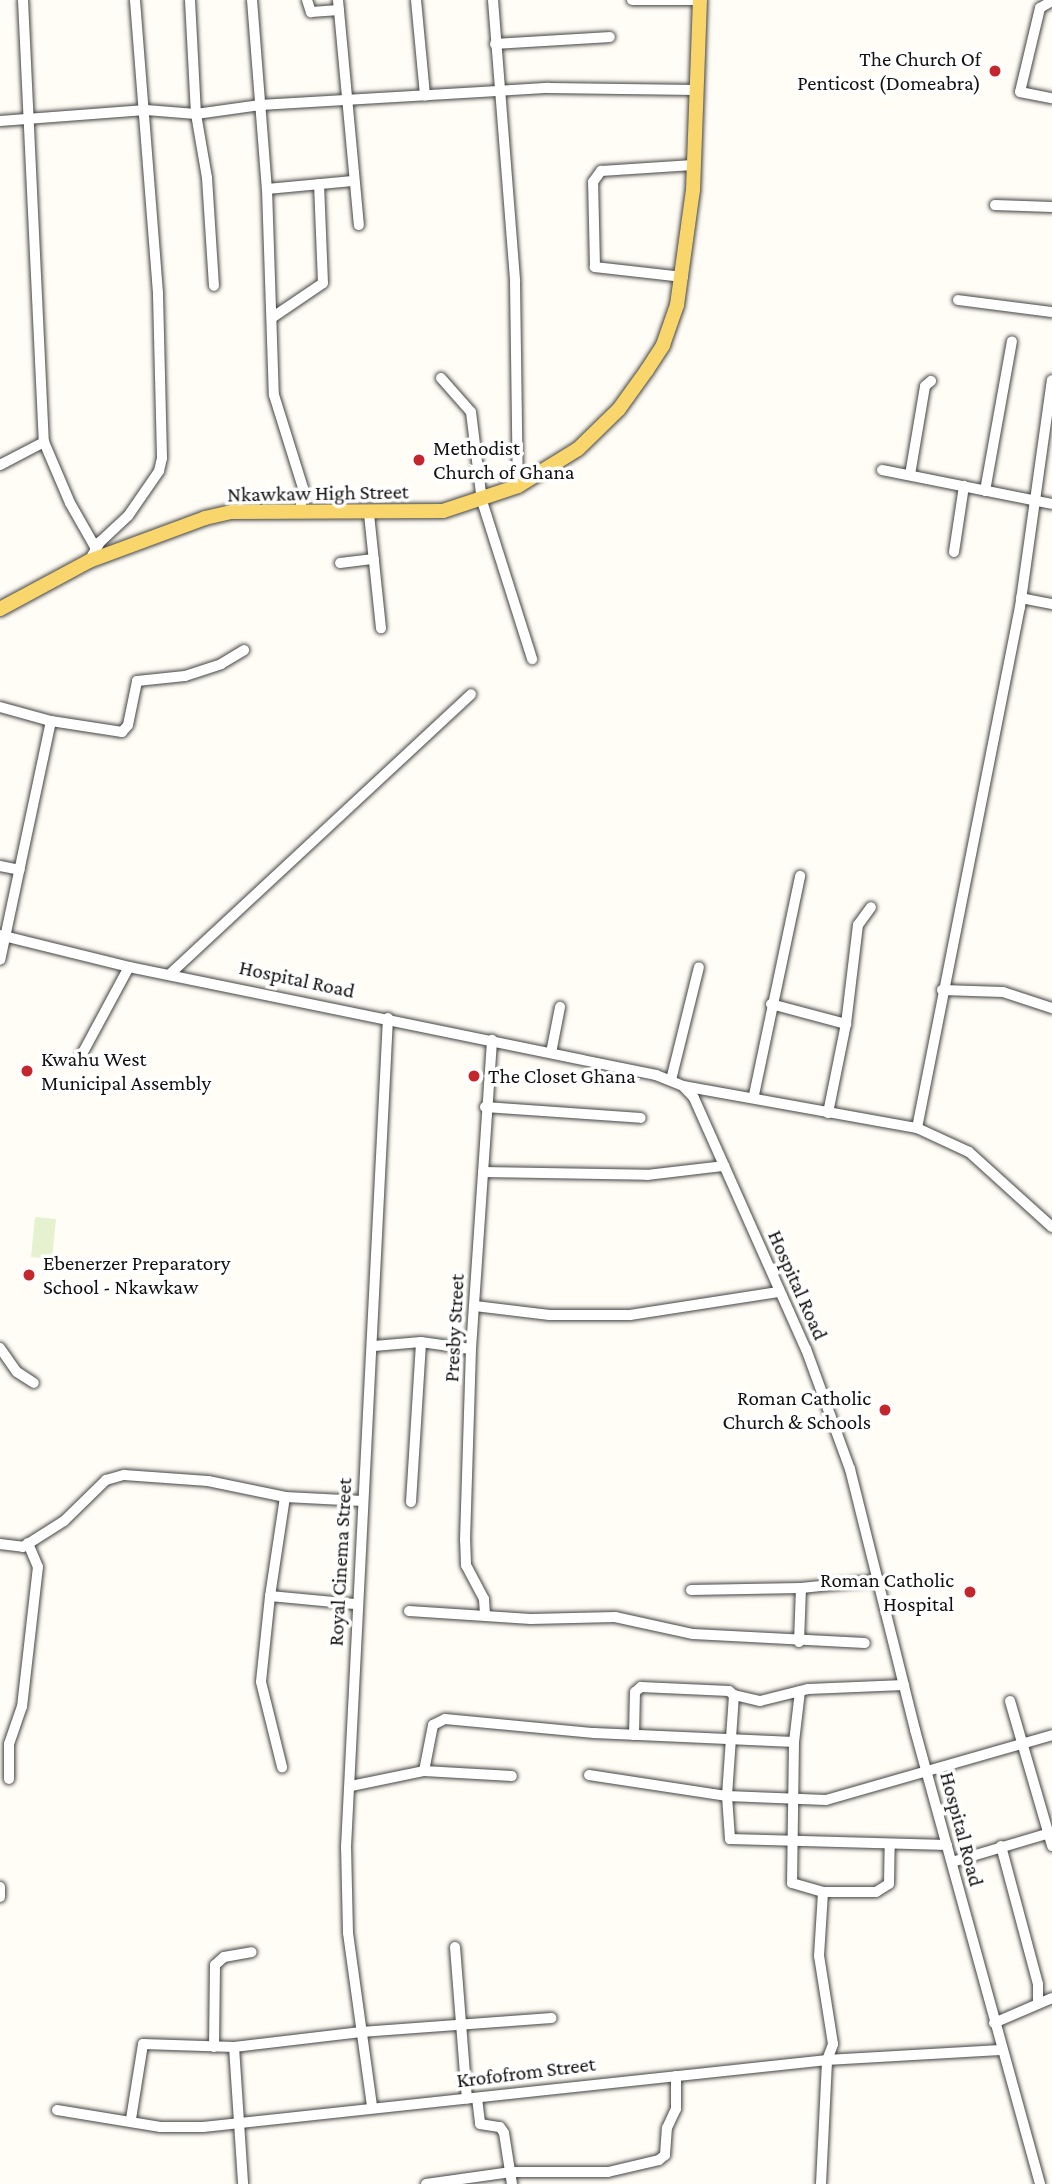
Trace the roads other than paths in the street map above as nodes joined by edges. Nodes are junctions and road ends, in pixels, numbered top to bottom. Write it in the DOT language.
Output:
graph roads {
  1 [pos="23,0"];
  2 [pos="135,0"];
  3 [pos="190,0"];
  4 [pos="252,0"];
  5 [pos="307,0"];
  6 [pos="416,0"];
  7 [pos="493,0"];
  8 [pos="632,0"];
  9 [pos="700,0"];
  10 [pos="1052,1"];
  11 [pos="338,5"];
  12 [pos="610,37"];
  13 [pos="495,44"];
  14 [pos="498,90"];
  15 [pos="696,90"];
  16 [pos="425,96"];
  17 [pos="1052,98"];
  18 [pos="346,103"];
  19 [pos="260,105"];
  20 [pos="146,110"];
  21 [pos="195,114"];
  22 [pos="28,119"];
  23 [pos="0,121"];
  24 [pos="694,165"];
  25 [pos="353,181"];
  26 [pos="319,184"];
  27 [pos="267,189"];
  28 [pos="995,205"];
  29 [pos="1052,207"];
  30 [pos="359,225"];
  31 [pos="683,277"];
  32 [pos="214,286"];
  33 [pos="958,300"];
  34 [pos="1052,312"];
  35 [pos="273,317"];
  36 [pos="1012,341"];
  37 [pos="442,378"];
  38 [pos="1052,380"];
  39 [pos="931,381"];
  40 [pos="1049,414"];
  41 [pos="44,442"];
  42 [pos="0,465"];
  43 [pos="882,470"];
  44 [pos="910,475"];
  45 [pos="518,486"];
  46 [pos="964,486"];
  47 [pos="985,491"];
  48 [pos="1033,500"];
  49 [pos="482,501"];
  50 [pos="1052,504"];
  51 [pos="300,513"];
  52 [pos="369,514"];
  53 [pos="954,552"];
  54 [pos="92,554"];
  55 [pos="374,559"];
  56 [pos="340,563"];
  57 [pos="1021,598"];
  58 [pos="1052,604"];
  59 [pos="0,609"];
  60 [pos="381,628"];
  61 [pos="244,650"];
  62 [pos="532,659"];
  63 [pos="471,694"];
  64 [pos="0,707"];
  65 [pos="51,721"];
  66 [pos="0,866"];
  67 [pos="20,870"];
  68 [pos="800,876"];
  69 [pos="871,907"];
  70 [pos="3,935"];
  71 [pos="0,960"];
  72 [pos="129,967"];
  73 [pos="699,967"];
  74 [pos="170,974"];
  75 [pos="942,990"];
  76 [pos="771,1004"];
  77 [pos="560,1007"];
  78 [pos="1052,1008"];
  79 [pos="388,1018"];
  80 [pos="846,1024"];
  81 [pos="492,1040"];
  82 [pos="551,1052"];
  83 [pos="81,1056"];
  84 [pos="671,1080"];
  85 [pos="683,1086"];
  86 [pos="754,1095"];
  87 [pos="485,1107"];
  88 [pos="828,1114"];
  89 [pos="641,1118"];
  90 [pos="917,1128"];
  91 [pos="724,1166"];
  92 [pos="483,1172"];
  93 [pos="1052,1227"];
  94 [pos="778,1292"];
  95 [pos="475,1306"];
  96 [pos="421,1342"];
  97 [pos="374,1346"];
  98 [pos="0,1348"];
  99 [pos="471,1349"];
  100 [pos="34,1383"];
  101 [pos="285,1497"];
  102 [pos="363,1501"];
  103 [pos="411,1502"];
  104 [pos="28,1543"];
  105 [pos="0,1544"];
  106 [pos="880,1580"];
  107 [pos="801,1588"];
  108 [pos="691,1590"];
  109 [pos="270,1596"];
  110 [pos="355,1604"];
  111 [pos="408,1611"];
  112 [pos="485,1614"];
  113 [pos="799,1642"];
  114 [pos="865,1643"];
  115 [pos="904,1685"];
  116 [pos="800,1691"];
  117 [pos="734,1695"];
  118 [pos="1010,1701"];
  119 [pos="634,1735"];
  120 [pos="1052,1735"];
  121 [pos="733,1740"];
  122 [pos="1024,1741"];
  123 [pos="794,1742"];
  124 [pos="282,1768"];
  125 [pos="925,1768"];
  126 [pos="424,1771"];
  127 [pos="589,1775"];
  128 [pos="512,1776"];
  129 [pos="9,1779"];
  130 [pos="351,1786"];
  131 [pos="727,1796"];
  132 [pos="796,1799"];
  133 [pos="1049,1833"];
  134 [pos="794,1842"];
  135 [pos="890,1845"];
  136 [pos="947,1845"];
  137 [pos="1001,1846"];
  138 [pos="1052,1846"];
  139 [pos="952,1862"];
  140 [pos="0,1887"];
  141 [pos="823,1892"];
  142 [pos="0,1897"];
  143 [pos="455,1947"];
  144 [pos="252,1952"];
  145 [pos="1052,1998"];
  146 [pos="1038,2003"];
  147 [pos="551,2018"];
  148 [pos="994,2023"];
  149 [pos="461,2026"];
  150 [pos="361,2032"];
  151 [pos="214,2047"];
  152 [pos="234,2048"];
  153 [pos="1000,2050"];
  154 [pos="827,2060"];
  155 [pos="676,2076"];
  156 [pos="472,2098"];
  157 [pos="372,2106"];
  158 [pos="57,2110"];
  159 [pos="131,2119"];
  160 [pos="238,2124"];
  161 [pos="511,2172"];
  162 [pos="243,2184"];
  163 [pos="426,2184"];
  164 [pos="512,2184"];
  165 [pos="821,2184"];
  166 [pos="1040,2184"];
  1 -- 22 [label="street"];
  2 -- 20 [label="street"];
  3 -- 21 [label="street"];
  4 -- 19 [label="street"];
  5 -- 11 [label="street"];
  6 -- 16 [label="street"];
  7 -- 13 [label="street"];
  8 -- 9 [label="street"];
  9 -- 15 [label="main road, Nkawkaw High Street"];
  10 -- 17 [label="street"];
  11 -- 18 [label="street"];
  12 -- 13 [label="street"];
  13 -- 14 [label="street"];
  14 -- 15 [label="street"];
  14 -- 16 [label="street"];
  14 -- 45 [label="street"];
  15 -- 24 [label="main road, Nkawkaw High Street"];
  16 -- 18 [label="street"];
  18 -- 19 [label="street"];
  18 -- 25 [label="street"];
  19 -- 21 [label="street"];
  19 -- 27 [label="street"];
  20 -- 21 [label="street"];
  20 -- 22 [label="street"];
  20 -- 54 [label="street"];
  21 -- 32 [label="street"];
  22 -- 23 [label="street"];
  22 -- 41 [label="street"];
  24 -- 31 [label="main road, Nkawkaw High Street"];
  24 -- 31 [label="street"];
  25 -- 26 [label="street"];
  25 -- 30 [label="street"];
  26 -- 27 [label="street"];
  26 -- 35 [label="street"];
  27 -- 35 [label="street"];
  28 -- 29 [label="street"];
  31 -- 45 [label="main road, Nkawkaw High Street"];
  33 -- 34 [label="street"];
  35 -- 51 [label="street"];
  36 -- 47 [label="street"];
  37 -- 49 [label="street"];
  38 -- 40 [label="street"];
  39 -- 44 [label="street"];
  40 -- 48 [label="street"];
  41 -- 42 [label="street"];
  41 -- 54 [label="street"];
  43 -- 44 [label="street"];
  44 -- 46 [label="street"];
  45 -- 49 [label="main road, Nkawkaw High Street"];
  46 -- 47 [label="street"];
  46 -- 53 [label="street"];
  47 -- 48 [label="street"];
  48 -- 50 [label="street"];
  48 -- 57 [label="street"];
  49 -- 52 [label="main road, Nkawkaw High Street"];
  49 -- 62 [label="street"];
  51 -- 52 [label="main road, Nkawkaw High Street"];
  51 -- 54 [label="main road, Nkawkaw High Street"];
  52 -- 55 [label="street"];
  54 -- 59 [label="main road, Nkawkaw High Street"];
  55 -- 56 [label="street"];
  55 -- 60 [label="street"];
  57 -- 58 [label="street"];
  57 -- 75 [label="street"];
  61 -- 65 [label="street"];
  63 -- 74 [label="street"];
  64 -- 65 [label="street"];
  65 -- 67 [label="street"];
  66 -- 67 [label="street"];
  67 -- 70 [label="street"];
  68 -- 76 [label="street"];
  69 -- 80 [label="street"];
  70 -- 71 [label="street"];
  70 -- 72 [label="street, Hospital Road"];
  72 -- 74 [label="street, Hospital Road"];
  72 -- 83 [label="street"];
  73 -- 84 [label="street"];
  74 -- 79 [label="street, Hospital Road"];
  75 -- 78 [label="street"];
  75 -- 90 [label="street"];
  76 -- 80 [label="street"];
  76 -- 86 [label="street"];
  77 -- 82 [label="street"];
  79 -- 81 [label="street, Hospital Road"];
  79 -- 97 [label="street, Royal Cinema Street"];
  80 -- 88 [label="street"];
  81 -- 82 [label="street, Hospital Road"];
  81 -- 87 [label="street, Presby Street"];
  82 -- 84 [label="street, Hospital Road"];
  84 -- 85 [label="street, Hospital Road"];
  85 -- 86 [label="street"];
  85 -- 91 [label="street, Hospital Road"];
  86 -- 88 [label="street"];
  87 -- 89 [label="street"];
  87 -- 92 [label="street, Presby Street"];
  88 -- 90 [label="street"];
  90 -- 93 [label="street"];
  91 -- 92 [label="street"];
  91 -- 94 [label="street, Hospital Road"];
  92 -- 95 [label="street, Presby Street"];
  94 -- 95 [label="street"];
  94 -- 106 [label="street, Hospital Road"];
  95 -- 99 [label="street, Presby Street"];
  96 -- 97 [label="street"];
  96 -- 99 [label="street"];
  96 -- 103 [label="street"];
  97 -- 102 [label="street, Royal Cinema Street"];
  98 -- 100 [label="street"];
  99 -- 112 [label="street, Presby Street"];
  101 -- 102 [label="street"];
  101 -- 104 [label="street"];
  101 -- 109 [label="street"];
  102 -- 110 [label="street, Royal Cinema Street"];
  104 -- 105 [label="street"];
  104 -- 129 [label="street"];
  106 -- 107 [label="street"];
  106 -- 115 [label="street, Hospital Road"];
  107 -- 108 [label="street"];
  107 -- 113 [label="street"];
  109 -- 110 [label="street"];
  109 -- 124 [label="street"];
  110 -- 130 [label="street, Royal Cinema Street"];
  111 -- 112 [label="street"];
  112 -- 113 [label="street"];
  113 -- 114 [label="street"];
  115 -- 116 [label="street"];
  115 -- 125 [label="street, Hospital Road"];
  116 -- 117 [label="street"];
  116 -- 123 [label="street"];
  117 -- 119 [label="street"];
  117 -- 121 [label="street"];
  118 -- 122 [label="street"];
  119 -- 121 [label="street"];
  119 -- 126 [label="street"];
  120 -- 122 [label="street"];
  121 -- 123 [label="street"];
  121 -- 131 [label="street"];
  122 -- 125 [label="street"];
  122 -- 133 [label="street"];
  123 -- 132 [label="street"];
  125 -- 132 [label="street"];
  125 -- 136 [label="street, Hospital Road"];
  126 -- 128 [label="street"];
  126 -- 130 [label="street"];
  127 -- 131 [label="street"];
  130 -- 150 [label="street, Royal Cinema Street"];
  131 -- 132 [label="street"];
  131 -- 134 [label="street"];
  132 -- 134 [label="street"];
  133 -- 137 [label="street"];
  133 -- 138 [label="street"];
  134 -- 135 [label="street"];
  134 -- 141 [label="street"];
  135 -- 136 [label="street"];
  135 -- 141 [label="street"];
  136 -- 139 [label="street, Hospital Road"];
  137 -- 139 [label="street"];
  137 -- 146 [label="street"];
  139 -- 148 [label="street, Hospital Road"];
  140 -- 142 [label="street"];
  141 -- 154 [label="street"];
  143 -- 149 [label="street"];
  144 -- 151 [label="street"];
  145 -- 146 [label="street"];
  146 -- 148 [label="street"];
  147 -- 149 [label="street"];
  148 -- 153 [label="street, Hospital Road"];
  149 -- 150 [label="street"];
  149 -- 156 [label="street"];
  150 -- 152 [label="street"];
  150 -- 157 [label="street, Royal Cinema Street"];
  151 -- 152 [label="street"];
  151 -- 159 [label="street"];
  152 -- 160 [label="street"];
  153 -- 154 [label="street, Krofofrom Street"];
  153 -- 166 [label="street, Hospital Road"];
  154 -- 155 [label="street, Krofofrom Street"];
  154 -- 165 [label="street"];
  155 -- 156 [label="street, Krofofrom Street"];
  155 -- 161 [label="street"];
  156 -- 157 [label="street, Krofofrom Street"];
  156 -- 161 [label="street"];
  157 -- 160 [label="street, Krofofrom Street"];
  158 -- 159 [label="street, Krofofrom Street"];
  159 -- 160 [label="street, Krofofrom Street"];
  160 -- 162 [label="street"];
  161 -- 163 [label="street"];
  161 -- 164 [label="street"];
}
